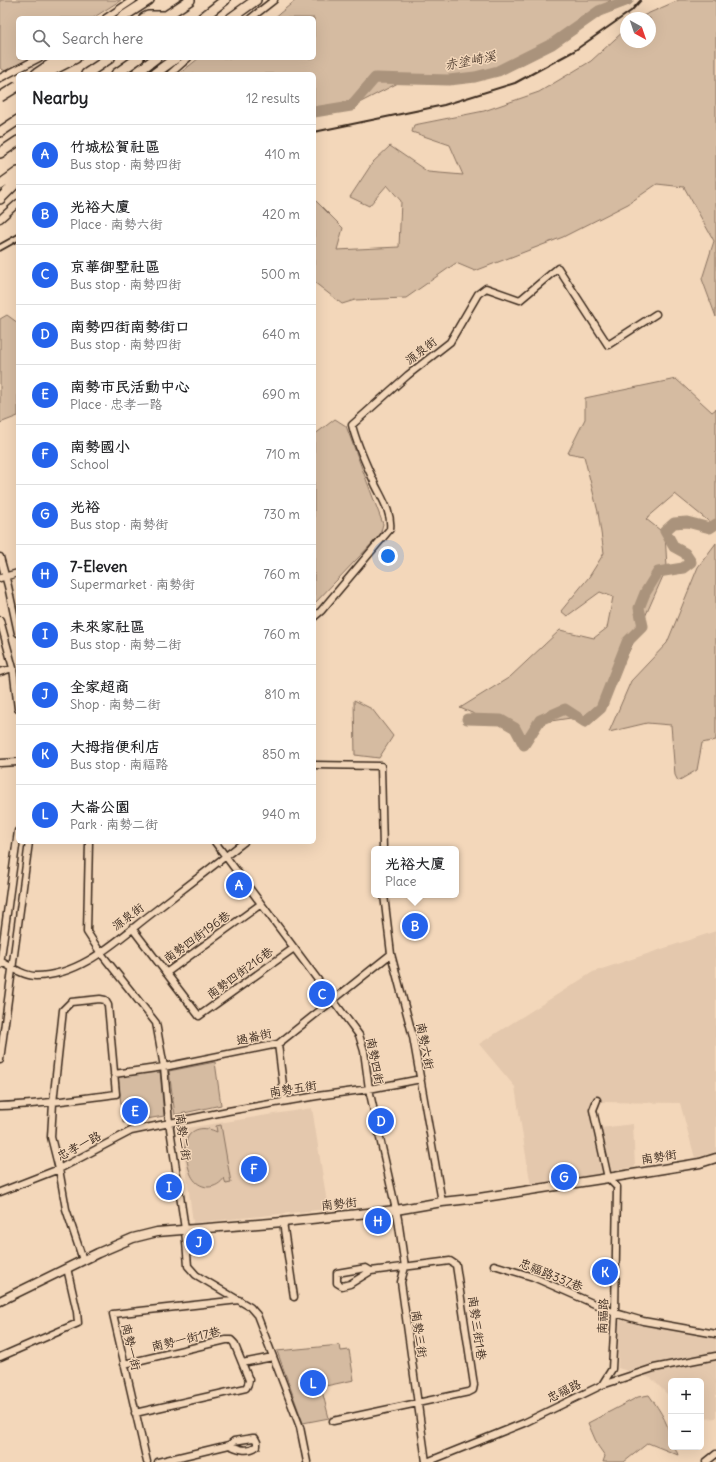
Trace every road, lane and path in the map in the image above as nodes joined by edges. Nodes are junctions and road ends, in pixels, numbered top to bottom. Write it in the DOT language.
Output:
graph roads {
  1 [pos="133,0"];
  2 [pos="149,0"];
  3 [pos="190,0"];
  4 [pos="225,0"];
  5 [pos="256,0"];
  6 [pos="274,0"];
  7 [pos="109,16"];
  8 [pos="124,16"];
  9 [pos="166,16"];
  10 [pos="205,16"];
  11 [pos="234,16"];
  12 [pos="254,16"];
  13 [pos="35,60"];
  14 [pos="57,60"];
  15 [pos="72,60"];
  16 [pos="107,60"];
  17 [pos="136,60"];
  18 [pos="153,60"];
  19 [pos="173,60"];
  20 [pos="186,60"];
  21 [pos="39,72"];
  22 [pos="49,72"];
  23 [pos="89,72"];
  24 [pos="119,72"];
  25 [pos="138,72"];
  26 [pos="157,72"];
  27 [pos="172,72"];
  28 [pos="0,78"];
  29 [pos="16,87"];
  30 [pos="16,87"];
  31 [pos="0,94"];
  32 [pos="0,98"];
  33 [pos="16,121"];
  34 [pos="0,132"];
  35 [pos="16,142"];
  36 [pos="0,153"];
  37 [pos="16,173"];
  38 [pos="16,183"];
  39 [pos="0,185"];
  40 [pos="0,198"];
  41 [pos="16,205"];
  42 [pos="0,219"];
  43 [pos="656,314"];
  44 [pos="0,557"];
  45 [pos="16,574"];
  46 [pos="3,578"];
  47 [pos="316,615"];
  48 [pos="0,620"];
  49 [pos="16,626"];
  50 [pos="13,668"];
  51 [pos="0,672"];
  52 [pos="16,693"];
  53 [pos="16,762"];
  54 [pos="0,763"];
  55 [pos="316,765"];
  56 [pos="16,844"];
  57 [pos="28,844"];
  58 [pos="89,844"];
  59 [pos="215,844"];
  60 [pos="241,844"];
  61 [pos="383,846"];
  62 [pos="225,857"];
  63 [pos="384,898"];
  64 [pos="261,904"];
  65 [pos="132,928"];
  66 [pos="294,948"];
  67 [pos="100,952"];
  68 [pos="391,954"];
  69 [pos="0,961"];
  70 [pos="0,965"];
  71 [pos="12,968"];
  72 [pos="166,973"];
  73 [pos="333,999"];
  74 [pos="278,1044"];
  75 [pos="0,1060"];
  76 [pos="164,1067"];
  77 [pos="114,1074"];
  78 [pos="421,1079"];
  79 [pos="369,1089"];
  80 [pos="597,1100"];
  81 [pos="285,1101"];
  82 [pos="53,1103"];
  83 [pos="0,1106"];
  84 [pos="170,1122"];
  85 [pos="716,1158"];
  86 [pos="59,1169"];
  87 [pos="608,1178"];
  88 [pos="0,1192"];
  89 [pos="442,1202"];
  90 [pos="396,1210"];
  91 [pos="282,1222"];
  92 [pos="185,1229"];
  93 [pos="83,1260"];
  94 [pos="494,1265"];
  95 [pos="405,1267"];
  96 [pos="67,1268"];
  97 [pos="371,1271"];
  98 [pos="294,1297"];
  99 [pos="239,1300"];
  100 [pos="0,1301"];
  101 [pos="615,1313"];
  102 [pos="716,1334"];
  103 [pos="0,1356"];
  104 [pos="716,1356"];
  105 [pos="273,1357"];
  106 [pos="242,1363"];
  107 [pos="124,1364"];
  108 [pos="602,1385"];
  109 [pos="418,1404"];
  110 [pos="135,1413"];
  111 [pos="333,1421"];
  112 [pos="229,1445"];
  113 [pos="716,1454"];
  114 [pos="147,1462"];
  115 [pos="158,1462"];
  116 [pos="306,1462"];
  117 [pos="427,1462"];
  118 [pos="706,1462"];
  1 -- 7 [label="street"];
  2 -- 8 [label="highway"];
  3 -- 9 [label="highway"];
  4 -- 10 [label="highway"];
  5 -- 11 [label="highway"];
  6 -- 12 [label="street"];
  13 -- 28 [label="street"];
  14 -- 21 [label="highway"];
  15 -- 22 [label="highway"];
  16 -- 23 [label="highway"];
  17 -- 24 [label="highway"];
  18 -- 25 [label="highway"];
  19 -- 26 [label="highway"];
  20 -- 27 [label="street"];
  29 -- 31 [label="highway"];
  30 -- 32 [label="highway, bridge"];
  33 -- 34 [label="highway"];
  35 -- 36 [label="highway"];
  37 -- 39 [label="highway"];
  38 -- 40 [label="highway"];
  41 -- 42 [label="street"];
  43 -- 47 [label="street, 源泉街"];
  44 -- 46 [label="street"];
  45 -- 46 [label="street"];
  46 -- 49 [label="street"];
  48 -- 50 [label="street"];
  50 -- 51 [label="street"];
  50 -- 52 [label="street"];
  53 -- 54 [label="street"];
  55 -- 61 [label="street"];
  56 -- 69 [label="street"];
  57 -- 71 [label="street"];
  58 -- 67 [label="street, 南勢二街"];
  59 -- 62 [label="street, 南勢四街"];
  60 -- 62 [label="street, 源泉街"];
  62 -- 64 [label="street, 南勢四街"];
  62 -- 65 [label="street, 源泉街"];
  63 -- 68 [label="street, 南勢六街"];
  64 -- 66 [label="street, 南勢四街"];
  64 -- 72 [label="street, 南勢四街196巷"];
  65 -- 67 [label="street, 源泉街"];
  65 -- 72 [label="street"];
  66 -- 72 [label="street, 南勢四街216巷"];
  66 -- 73 [label="street, 南勢四街"];
  67 -- 71 [label="street, 源泉街"];
  67 -- 76 [label="street, 南勢二街"];
  68 -- 73 [label="street, 過崙街"];
  68 -- 78 [label="street, 南勢六街"];
  69 -- 70 [label="street"];
  69 -- 71 [label="street, 源泉街"];
  71 -- 75 [label="street"];
  73 -- 74 [label="street, 過崙街"];
  73 -- 79 [label="street, 南勢四街"];
  74 -- 76 [label="street, 過崙街"];
  74 -- 81 [label="street"];
  76 -- 77 [label="street, 過崙街"];
  76 -- 84 [label="street, 南勢二街"];
  77 -- 82 [label="street"];
  77 -- 82 [label="street"];
  78 -- 79 [label="street, 南勢五街"];
  78 -- 89 [label="street, 南勢六街"];
  79 -- 81 [label="street, 南勢五街"];
  79 -- 90 [label="street, 南勢四街"];
  80 -- 87 [label="street, 南福路"];
  81 -- 84 [label="street, 南勢五街"];
  82 -- 83 [label="street"];
  82 -- 86 [label="street"];
  84 -- 86 [label="street, 忠孝一路"];
  84 -- 92 [label="street, 南勢二街"];
  85 -- 87 [label="main road, 南勢街"];
  86 -- 88 [label="street, 忠孝一路"];
  86 -- 93 [label="street"];
  87 -- 89 [label="main road, 南勢街"];
  87 -- 101 [label="street, 南福路"];
  89 -- 90 [label="main road, 南勢街"];
  90 -- 91 [label="main road, 南勢街"];
  90 -- 95 [label="street, 南勢三街"];
  91 -- 92 [label="main road, 南勢街"];
  91 -- 98 [label="street"];
  92 -- 93 [label="main road, 南勢街"];
  92 -- 99 [label="street, 南勢二街"];
  93 -- 96 [label="main road, 南勢街"];
  94 -- 101 [label="street, 忠福路337巷"];
  95 -- 97 [label="street, 南勢三街1巷"];
  95 -- 109 [label="street, 南勢三街"];
  95 -- 109 [label="street, 南勢三街1巷"];
  96 -- 100 [label="main road, 南勢街"];
  96 -- 103 [label="street"];
  97 -- 97 [label="street, 南勢三街1巷"];
  99 -- 105 [label="street, 南勢二街"];
  99 -- 107 [label="street, 南勢一街"];
  101 -- 102 [label="street, 忠福路337巷"];
  101 -- 108 [label="street, 南福路"];
  104 -- 108 [label="street, 忠福路"];
  105 -- 106 [label="street"];
  105 -- 116 [label="street, 南勢二街"];
  106 -- 107 [label="street, 南勢一街17巷"];
  106 -- 110 [label="street, 南勢一街17巷"];
  107 -- 110 [label="street, 南勢一街"];
  108 -- 117 [label="street, 忠福路"];
  109 -- 111 [label="street, 南勢三街1巷"];
  109 -- 117 [label="street, 南勢三街"];
  110 -- 114 [label="street, 南勢一街"];
  112 -- 115 [label="street"];
  113 -- 118 [label="street"];
}
